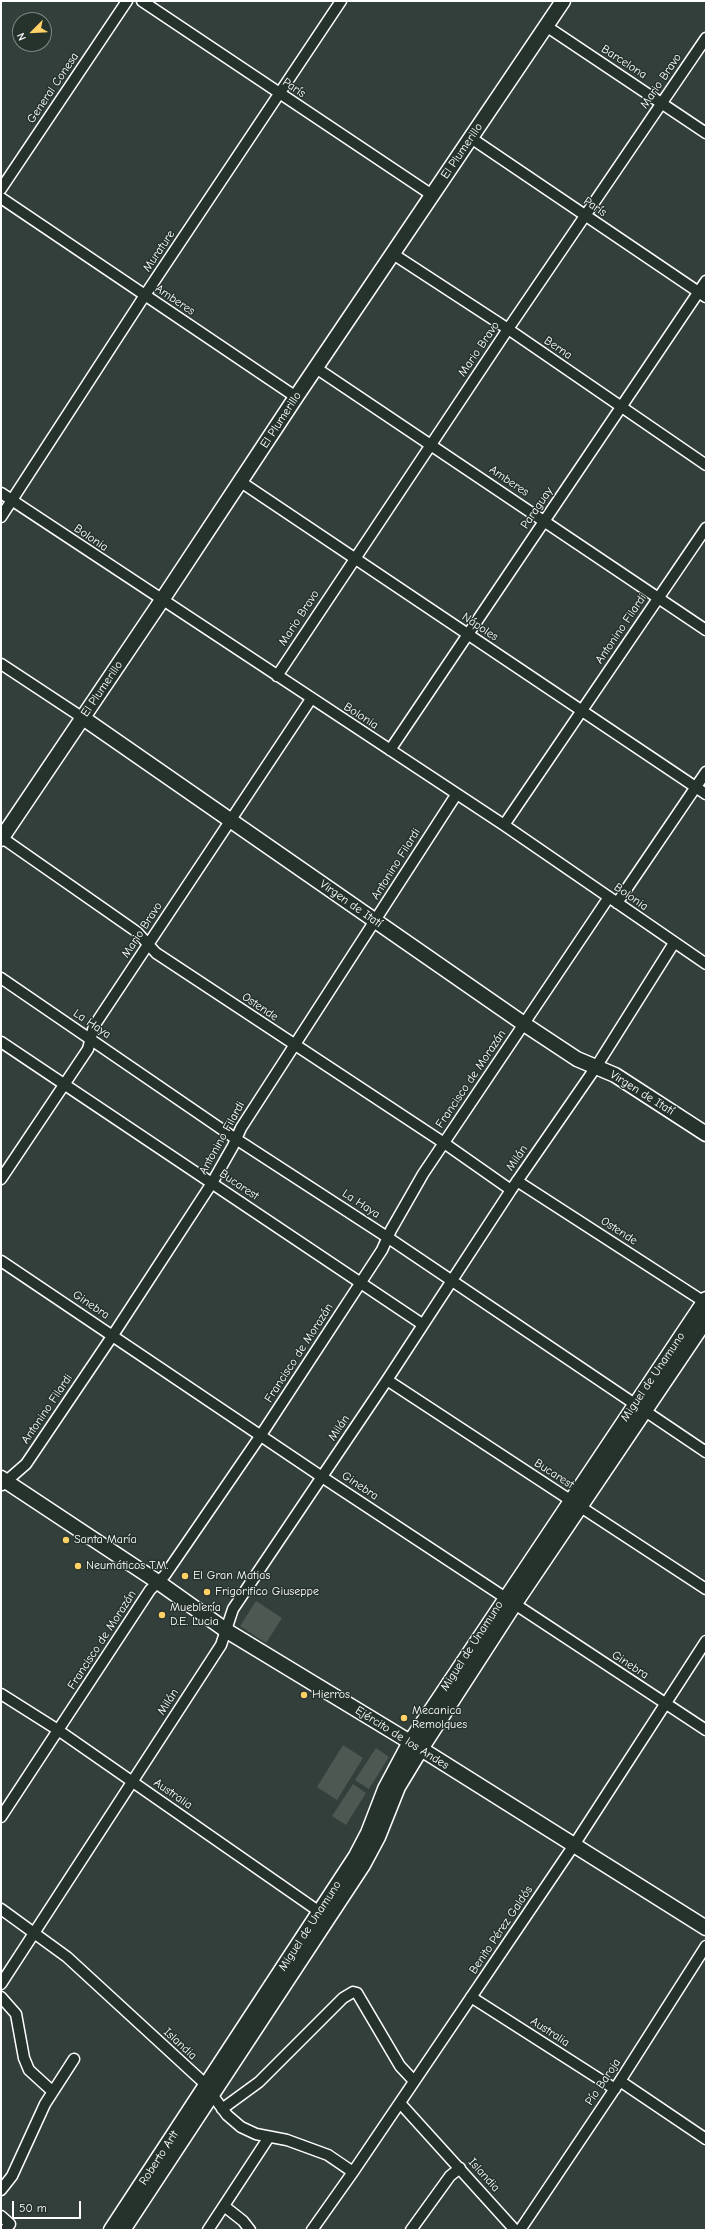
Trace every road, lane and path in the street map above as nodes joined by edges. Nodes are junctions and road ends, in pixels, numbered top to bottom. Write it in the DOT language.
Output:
graph roads {
  1 [pos="127,1"];
  2 [pos="142,1"];
  3 [pos="341,1"];
  4 [pos="563,1"];
  5 [pos="546,26"];
  6 [pos="706,38"];
  7 [pos="280,94"];
  8 [pos="662,102"];
  9 [pos="706,133"];
  10 [pos="471,138"];
  11 [pos="1,189"];
  12 [pos="432,195"];
  13 [pos="1,198"];
  14 [pos="585,216"];
  15 [pos="393,254"];
  16 [pos="706,281"];
  17 [pos="145,295"];
  18 [pos="702,295"];
  19 [pos="508,329"];
  20 [pos="316,368"];
  21 [pos="296,397"];
  22 [pos="621,407"];
  23 [pos="432,444"];
  24 [pos="706,465"];
  25 [pos="241,482"];
  26 [pos="1,493"];
  27 [pos="12,500"];
  28 [pos="1,517"];
  29 [pos="544,521"];
  30 [pos="706,528"];
  31 [pos="354,558"];
  32 [pos="657,598"];
  33 [pos="162,600"];
  34 [pos="706,630"];
  35 [pos="467,634"];
  36 [pos="1,664"];
  37 [pos="277,676"];
  38 [pos="310,699"];
  39 [pos="582,710"];
  40 [pos="83,718"];
  41 [pos="390,750"];
  42 [pos="706,772"];
  43 [pos="696,787"];
  44 [pos="706,794"];
  45 [pos="456,795"];
  46 [pos="230,820"];
  47 [pos="504,825"];
  48 [pos="1,838"];
  49 [pos="613,900"];
  50 [pos="375,922"];
  51 [pos="674,943"];
  52 [pos="148,944"];
  53 [pos="706,964"];
  54 [pos="1,978"];
  55 [pos="524,1024"];
  56 [pos="90,1038"];
  57 [pos="1,1042"];
  58 [pos="294,1045"];
  59 [pos="596,1066"];
  60 [pos="64,1083"];
  61 [pos="706,1134"];
  62 [pos="236,1139"];
  63 [pos="444,1143"];
  64 [pos="1,1179"];
  65 [pos="517,1181"];
  66 [pos="212,1183"];
  67 [pos="511,1190"];
  68 [pos="387,1237"];
  69 [pos="1,1261"];
  70 [pos="450,1281"];
  71 [pos="361,1282"];
  72 [pos="705,1301"];
  73 [pos="706,1320"];
  74 [pos="422,1324"];
  75 [pos="112,1335"];
  76 [pos="387,1380"];
  77 [pos="640,1407"];
  78 [pos="261,1435"];
  79 [pos="706,1452"];
  80 [pos="322,1477"];
  81 [pos="2,1482"];
  82 [pos="575,1503"];
  83 [pos="158,1582"];
  84 [pos="706,1589"];
  85 [pos="509,1601"];
  86 [pos="227,1631"];
  87 [pos="706,1641"];
  88 [pos="1,1694"];
  89 [pos="666,1703"];
  90 [pos="58,1730"];
  91 [pos="706,1730"];
  92 [pos="415,1745"];
  93 [pos="131,1781"];
  94 [pos="1,1817"];
  95 [pos="574,1845"];
  96 [pos="1,1909"];
  97 [pos="324,1915"];
  98 [pos="706,1928"];
  99 [pos="34,1932"];
  100 [pos="706,1946"];
  101 [pos="1,1984"];
  102 [pos="1,1997"];
  103 [pos="472,1997"];
  104 [pos="74,2059"];
  105 [pos="414,2081"];
  106 [pos="617,2085"];
  107 [pos="209,2090"];
  108 [pos="52,2091"];
  109 [pos="400,2103"];
  110 [pos="222,2109"];
  111 [pos="269,2137"];
  112 [pos="706,2139"];
  113 [pos="460,2168"];
  114 [pos="353,2172"];
  115 [pos="1,2190"];
  116 [pos="224,2206"];
  117 [pos="1,2216"];
  118 [pos="5,2230"];
  119 [pos="111,2230"];
  120 [pos="123,2230"];
  121 [pos="208,2230"];
  122 [pos="250,2230"];
  123 [pos="312,2230"];
  124 [pos="411,2230"];
  125 [pos="516,2230"];
  126 [pos="520,2230"];
  1 -- 11 [label="street, General Conesa"];
  2 -- 7 [label="street, París"];
  3 -- 7 [label="street, Murature"];
  4 -- 5 [label="street, El Plumerillo"];
  5 -- 8 [label="street, Barcelona"];
  5 -- 10 [label="street, El Plumerillo"];
  6 -- 8 [label="street, Mario Bravo"];
  7 -- 12 [label="street, París"];
  7 -- 17 [label="street, Murature"];
  8 -- 9 [label="street, Barcelona"];
  8 -- 14 [label="street, Mario Bravo"];
  10 -- 12 [label="street, El Plumerillo"];
  10 -- 14 [label="street, París"];
  12 -- 15 [label="street, El Plumerillo"];
  13 -- 17 [label="street, Amberes"];
  14 -- 18 [label="street, París"];
  14 -- 19 [label="street, Mario Bravo"];
  15 -- 19 [label="street, Berna"];
  15 -- 20 [label="street, El Plumerillo"];
  16 -- 18 [label="street, Paraguay"];
  17 -- 21 [label="street, Amberes"];
  17 -- 27 [label="street, Murature"];
  18 -- 22 [label="street, Paraguay"];
  19 -- 22 [label="street, Berna"];
  19 -- 23 [label="street, Mario Bravo"];
  20 -- 21 [label="street, El Plumerillo"];
  20 -- 23 [label="street, Amberes"];
  21 -- 25 [label="street, El Plumerillo"];
  22 -- 24 [label="street, Berna"];
  22 -- 29 [label="street, Paraguay"];
  23 -- 29 [label="street, Amberes"];
  23 -- 31 [label="street, Mario Bravo"];
  25 -- 31 [label="street, Nápoles"];
  25 -- 33 [label="street, El Plumerillo"];
  26 -- 27 [label="street, Bolonia"];
  27 -- 28 [label="street, Murature"];
  27 -- 33 [label="street, Bolonia"];
  29 -- 32 [label="street, Amberes"];
  29 -- 35 [label="street, Paraguay"];
  30 -- 32 [label="street, Antonino Filardi"];
  31 -- 35 [label="street, Nápoles"];
  31 -- 37 [label="street, Mario Bravo"];
  32 -- 34 [label="street, Amberes"];
  32 -- 39 [label="street, Antonino Filardi"];
  33 -- 37 [label="street, Bolonia"];
  33 -- 40 [label="street, El Plumerillo"];
  35 -- 39 [label="street, Nápoles"];
  35 -- 41 [label="street, Paraguay"];
  36 -- 40 [label="street, Virgen de Itatí"];
  37 -- 38 [label="street, Bolonia"];
  38 -- 41 [label="street, Bolonia"];
  38 -- 46 [label="street, Mario Bravo"];
  39 -- 43 [label="street, Nápoles"];
  39 -- 47 [label="street, Antonino Filardi"];
  40 -- 46 [label="street, Virgen de Itatí"];
  40 -- 48 [label="street, El Plumerillo"];
  41 -- 45 [label="street, Bolonia"];
  42 -- 43 [label="street, Francisco de Morazán"];
  43 -- 44 [label="street, Nápoles"];
  43 -- 49 [label="street, Francisco de Morazán"];
  45 -- 47 [label="street, Bolonia"];
  45 -- 50 [label="street, Antonino Filardi"];
  46 -- 50 [label="street, Virgen de Itatí"];
  46 -- 52 [label="street, Mario Bravo"];
  47 -- 49 [label="street, Bolonia"];
  48 -- 52 [label="street, Ostende"];
  49 -- 51 [label="street, Bolonia"];
  49 -- 55 [label="street, Francisco de Morazán"];
  50 -- 55 [label="street, Virgen de Itatí"];
  50 -- 58 [label="street, Antonino Filardi"];
  51 -- 53 [label="street, Bolonia"];
  51 -- 59 [label="street, Milán"];
  52 -- 56 [label="street, Mario Bravo"];
  52 -- 58 [label="street, Ostende"];
  54 -- 56 [label="street, La Haya"];
  55 -- 59 [label="street, Virgen de Itatí"];
  55 -- 63 [label="street, Francisco de Morazán"];
  56 -- 60 [label="street, Mario Bravo"];
  56 -- 62 [label="street, La Haya"];
  57 -- 60 [label="street, Bucarest"];
  58 -- 62 [label="street, Antonino Filardi"];
  58 -- 63 [label="street, Ostende"];
  59 -- 61 [label="street, Virgen de Itatí"];
  59 -- 65 [label="street, Milán"];
  60 -- 64 [label="street, Mario Bravo"];
  60 -- 66 [label="street, Bucarest"];
  62 -- 66 [label="street, Antonino Filardi"];
  62 -- 68 [label="street, La Haya"];
  63 -- 67 [label="street, Ostende"];
  63 -- 68 [label="street, Francisco de Morazán"];
  65 -- 67 [label="street, Milán"];
  65 -- 72 [label="street, Ostende"];
  66 -- 71 [label="street, Bucarest"];
  66 -- 75 [label="street, Antonino Filardi"];
  67 -- 70 [label="street, Milán"];
  68 -- 70 [label="street, La Haya"];
  68 -- 71 [label="street, Francisco de Morazán"];
  69 -- 75 [label="street, Ginebra"];
  70 -- 74 [label="street, Milán"];
  70 -- 77 [label="street, La Haya"];
  71 -- 74 [label="street, Bucarest"];
  71 -- 78 [label="street, Francisco de Morazán"];
  72 -- 77 [label="street, Miguel de Unamuno"];
  73 -- 77 [label="street, Miguel de Unamuno"];
  74 -- 76 [label="street, Milán"];
  75 -- 78 [label="street, Ginebra"];
  75 -- 81 [label="street, Antonino Filardi"];
  76 -- 80 [label="street, Milán"];
  76 -- 82 [label="street, Bucarest"];
  77 -- 79 [label="street, La Haya"];
  77 -- 82 [label="street, Miguel de Unamuno"];
  78 -- 80 [label="street, Ginebra"];
  78 -- 83 [label="street, Francisco de Morazán"];
  80 -- 85 [label="street, Ginebra"];
  80 -- 86 [label="street, Milán"];
  81 -- 83 [label="street, Ejército de los Andes"];
  82 -- 84 [label="street, Bucarest"];
  82 -- 85 [label="street, Miguel de Unamuno"];
  83 -- 86 [label="street, Ejército de los Andes"];
  83 -- 90 [label="street, Francisco de Morazán"];
  85 -- 89 [label="street, Ginebra"];
  85 -- 92 [label="street, Miguel de Unamuno"];
  86 -- 92 [label="street, Ejército de los Andes"];
  86 -- 93 [label="street, Milán"];
  87 -- 89 [label="street, Benito Pérez Galdós"];
  88 -- 90 [label="street, Australia"];
  89 -- 91 [label="street, Ginebra"];
  89 -- 95 [label="street, Benito Pérez Galdós"];
  90 -- 93 [label="street, Australia"];
  90 -- 94 [label="street, Francisco de Morazán"];
  92 -- 95 [label="street, Ejército de los Andes"];
  92 -- 97 [label="street, Miguel de Unamuno"];
  93 -- 97 [label="street, Australia"];
  93 -- 99 [label="street, Milán"];
  95 -- 98 [label="street, Ejército de los Andes"];
  95 -- 103 [label="street, Benito Pérez Galdós"];
  96 -- 99 [label="street, Islandia"];
  97 -- 107 [label="street, Miguel de Unamuno"];
  99 -- 101 [label="street, Milán"];
  99 -- 107 [label="street, Islandia"];
  100 -- 106 [label="street, Pío Baroja"];
  102 -- 108 [label="street"];
  103 -- 105 [label="street, Benito Pérez Galdós"];
  103 -- 106 [label="street, Australia"];
  104 -- 108 [label="street"];
  105 -- 109 [label="street, Benito Pérez Galdós"];
  105 -- 110 [label="street"];
  106 -- 112 [label="street, Australia"];
  106 -- 126 [label="street, Pío Baroja"];
  107 -- 110 [label="street, Islandia"];
  107 -- 119 [label="street, Roberto Arlt"];
  107 -- 120 [label="street, Roberto Arlt"];
  108 -- 115 [label="street"];
  109 -- 113 [label="street, Islandia"];
  109 -- 114 [label="street, Benito Pérez Galdós"];
  110 -- 111 [label="street, Islandia"];
  111 -- 114 [label="street, Islandia"];
  111 -- 116 [label="street"];
  113 -- 124 [label="street"];
  113 -- 125 [label="street, Islandia"];
  114 -- 123 [label="street, Benito Pérez Galdós"];
  116 -- 121 [label="street"];
  116 -- 122 [label="street"];
  117 -- 118 [label="street"];
}
